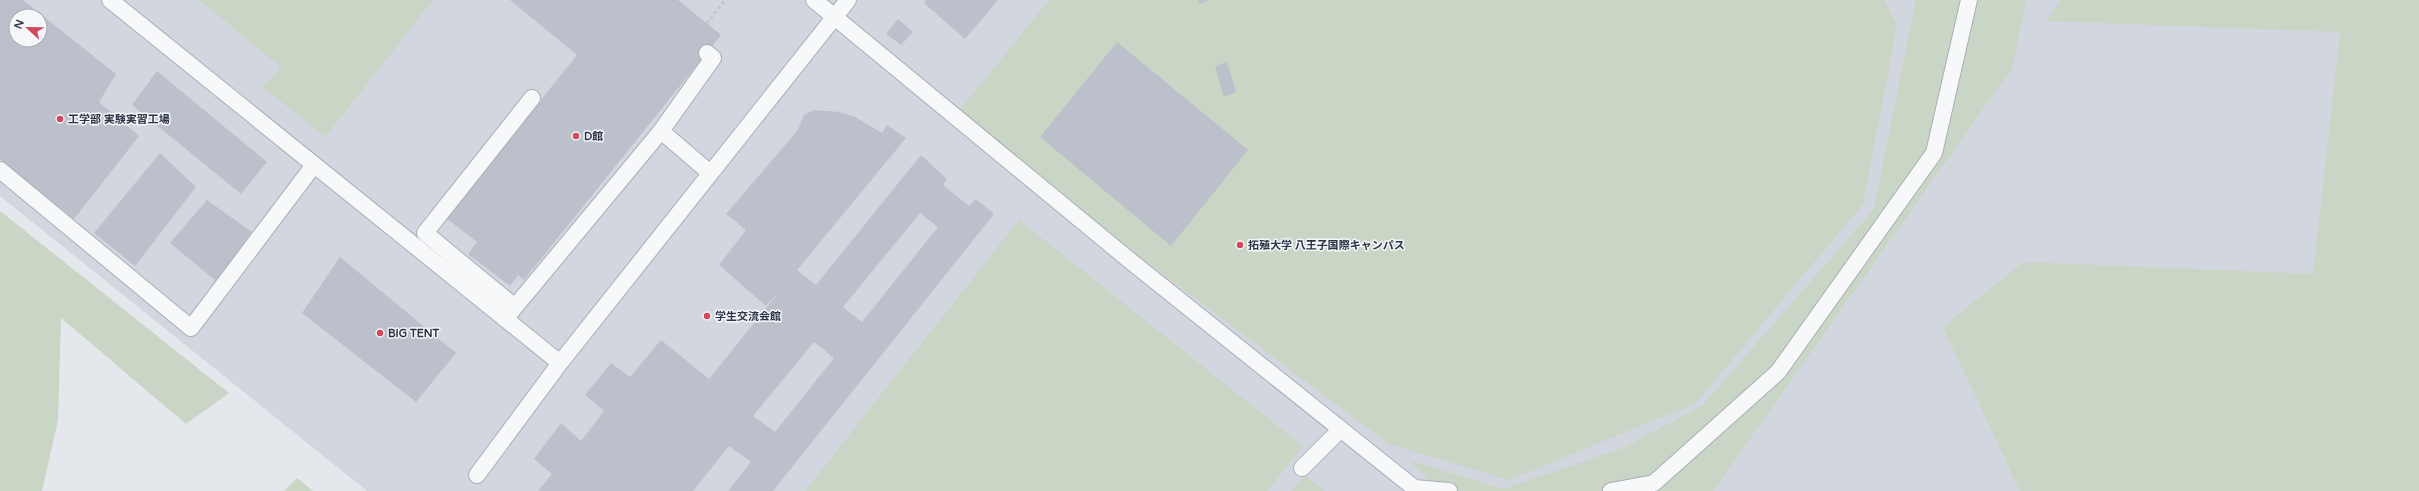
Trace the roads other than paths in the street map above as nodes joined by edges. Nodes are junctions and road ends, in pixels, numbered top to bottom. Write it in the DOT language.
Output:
graph roads {
  1 [pos="110,0"];
  2 [pos="814,0"];
  3 [pos="848,0"];
  4 [pos="1969,0"];
  5 [pos="835,16"];
  6 [pos="707,53"];
  7 [pos="532,98"];
  8 [pos="661,131"];
  9 [pos="314,165"];
  10 [pos="0,170"];
  11 [pos="710,173"];
  12 [pos="510,313"];
  13 [pos="560,363"];
  14 [pos="1341,429"];
  15 [pos="1302,468"];
  16 [pos="477,475"];
  17 [pos="1416,489"];
  18 [pos="1449,491"];
  19 [pos="1611,491"];
  1 -- 9 [label="lane"];
  2 -- 5 [label="lane"];
  3 -- 5 [label="lane"];
  4 -- 19 [label="lane"];
  5 -- 11 [label="lane"];
  5 -- 14 [label="lane"];
  6 -- 8 [label="lane"];
  7 -- 12 [label="lane"];
  8 -- 11 [label="lane"];
  8 -- 12 [label="lane"];
  9 -- 10 [label="lane"];
  9 -- 12 [label="lane"];
  11 -- 13 [label="lane"];
  12 -- 13 [label="lane"];
  13 -- 16 [label="lane"];
  14 -- 15 [label="lane"];
  14 -- 17 [label="lane"];
  17 -- 18 [label="lane"];
}
